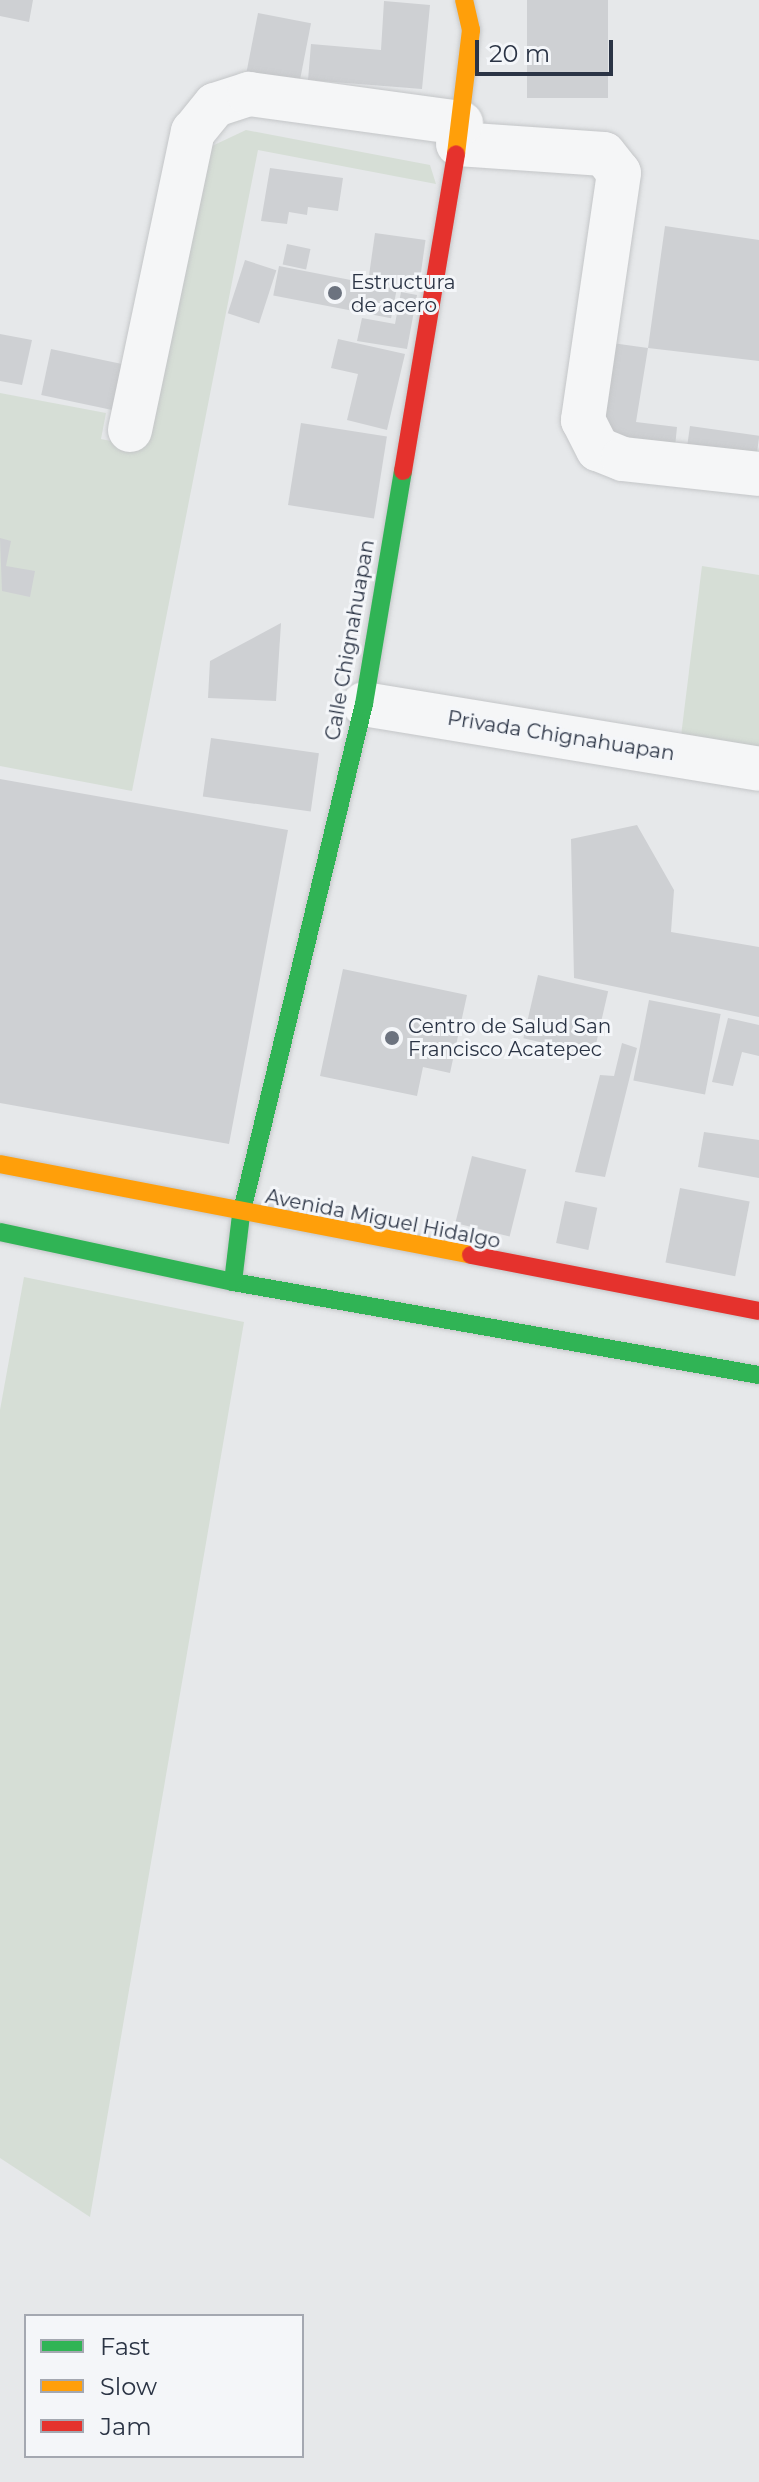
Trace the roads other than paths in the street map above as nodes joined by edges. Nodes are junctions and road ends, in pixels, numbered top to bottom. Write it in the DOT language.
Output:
graph roads {
  1 [pos="464,0"];
  2 [pos="459,134"];
  3 [pos="130,430"];
  4 [pos="759,474"];
  5 [pos="364,704"];
  6 [pos="759,769"];
  7 [pos="0,1164"];
  8 [pos="241,1215"];
  9 [pos="0,1232"];
  10 [pos="233,1282"];
  11 [pos="759,1311"];
  12 [pos="759,1375"];
  1 -- 2 [label="main road, Calle Chignahuapan"];
  2 -- 3 [label="street"];
  2 -- 4 [label="street"];
  2 -- 5 [label="main road, Calle Chignahuapan"];
  5 -- 6 [label="street, Privada Chignahuapan"];
  5 -- 8 [label="main road, Calle Chignahuapan"];
  7 -- 8 [label="main road, Avenida Miguel Hidalgo"];
  8 -- 10 [label="main road, Calle Chignahuapan"];
  8 -- 11 [label="main road, Avenida Miguel Hidalgo"];
  9 -- 10 [label="main road"];
  10 -- 12 [label="main road"];
}
